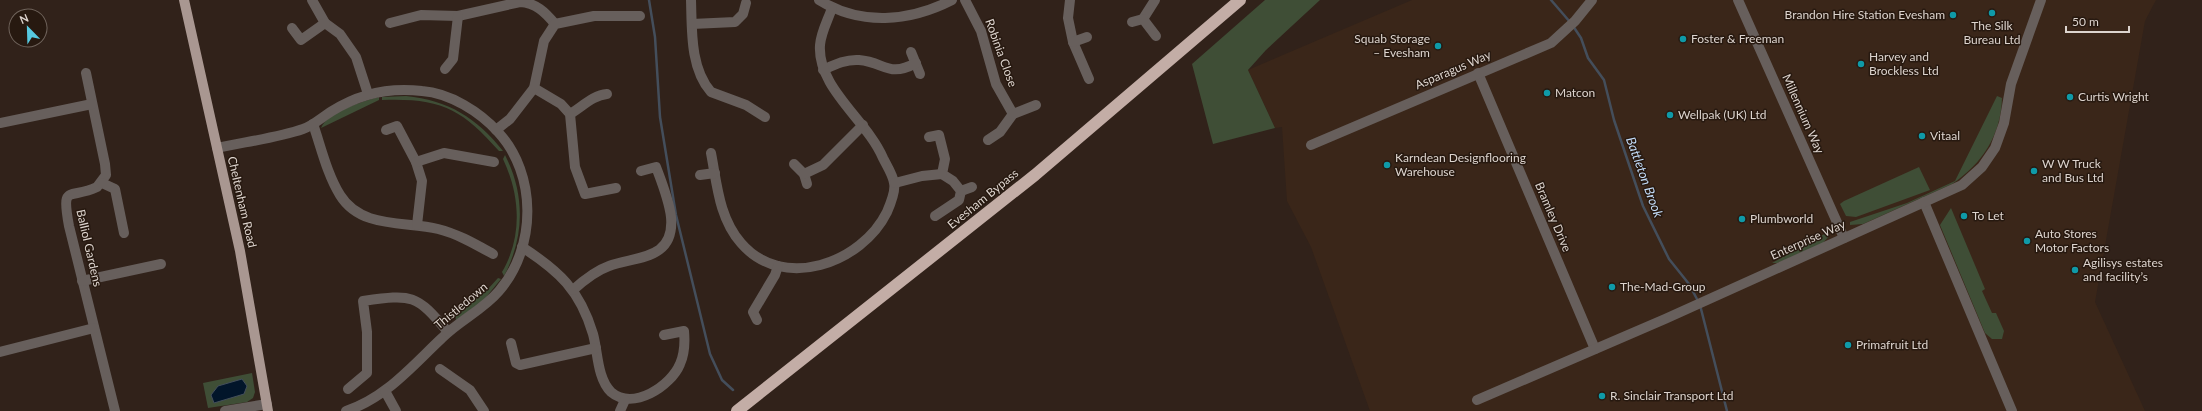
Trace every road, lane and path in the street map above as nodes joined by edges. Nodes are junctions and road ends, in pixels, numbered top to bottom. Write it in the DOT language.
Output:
graph roads {
  1 [pos="184,0"];
  2 [pos="312,0"];
  3 [pos="691,0"];
  4 [pos="819,0"];
  5 [pos="952,0"];
  6 [pos="965,0"];
  7 [pos="1070,0"];
  8 [pos="1154,0"];
  9 [pos="1240,0"];
  10 [pos="1592,0"];
  11 [pos="1738,0"];
  12 [pos="2041,0"];
  13 [pos="746,3"];
  14 [pos="832,8"];
  15 [pos="458,16"];
  16 [pos="640,16"];
  17 [pos="1142,20"];
  18 [pos="1132,22"];
  19 [pos="325,23"];
  20 [pos="390,23"];
  21 [pos="555,24"];
  22 [pos="692,24"];
  23 [pos="292,28"];
  24 [pos="1156,36"];
  25 [pos="1087,37"];
  26 [pos="1073,42"];
  27 [pos="911,52"];
  28 [pos="916,63"];
  29 [pos="445,69"];
  30 [pos="823,70"];
  31 [pos="86,73"];
  32 [pos="1478,73"];
  33 [pos="920,74"];
  34 [pos="1089,79"];
  35 [pos="534,88"];
  36 [pos="368,94"];
  37 [pos="607,94"];
  38 [pos="92,104"];
  39 [pos="1036,105"];
  40 [pos="570,114"];
  41 [pos="1013,114"];
  42 [pos="765,117"];
  43 [pos="0,123"];
  44 [pos="313,124"];
  45 [pos="863,125"];
  46 [pos="386,130"];
  47 [pos="496,130"];
  48 [pos="929,137"];
  49 [pos="988,140"];
  50 [pos="1311,145"];
  51 [pos="217,148"];
  52 [pos="711,153"];
  53 [pos="416,162"];
  54 [pos="494,162"];
  55 [pos="794,164"];
  56 [pos="641,171"];
  57 [pos="715,173"];
  58 [pos="942,174"];
  59 [pos="700,176"];
  60 [pos="102,182"];
  61 [pos="895,183"];
  62 [pos="972,187"];
  63 [pos="616,188"];
  64 [pos="961,191"];
  65 [pos="1924,202"];
  66 [pos="935,216"];
  67 [pos="417,225"];
  68 [pos="124,233"];
  69 [pos="1844,238"];
  70 [pos="522,247"];
  71 [pos="493,254"];
  72 [pos="161,264"];
  73 [pos="778,266"];
  74 [pos="82,281"];
  75 [pos="573,290"];
  76 [pos="757,320"];
  77 [pos="94,328"];
  78 [pos="448,332"];
  79 [pos="664,334"];
  80 [pos="511,343"];
  81 [pos="596,348"];
  82 [pos="1595,349"];
  83 [pos="0,352"];
  84 [pos="440,369"];
  85 [pos="348,389"];
  86 [pos="384,391"];
  87 [pos="625,400"];
  88 [pos="1477,400"];
  89 [pos="267,407"];
  90 [pos="115,411"];
  91 [pos="225,411"];
  92 [pos="346,411"];
  93 [pos="396,411"];
  94 [pos="484,411"];
  95 [pos="620,411"];
  96 [pos="737,411"];
  97 [pos="2012,411"];
  1 -- 51 [label="main road, Cheltenham Road"];
  2 -- 19 [label="street"];
  3 -- 22 [label="street"];
  4 -- 14 [label="street"];
  5 -- 14 [label="street"];
  6 -- 41 [label="street, Robinia Close"];
  7 -- 26 [label="street"];
  8 -- 17 [label="street"];
  9 -- 96 [label="highway, Evesham Bypass"];
  10 -- 32 [label="street, Asparagus Way"];
  11 -- 69 [label="street, Millennium Way"];
  12 -- 65 [label="street, Enterprise Way"];
  13 -- 22 [label="street"];
  14 -- 30 [label="street"];
  15 -- 20 [label="street"];
  15 -- 21 [label="street"];
  15 -- 29 [label="street"];
  16 -- 21 [label="street"];
  17 -- 18 [label="street"];
  17 -- 24 [label="street"];
  19 -- 23 [label="street"];
  19 -- 36 [label="street"];
  21 -- 35 [label="street"];
  22 -- 42 [label="street"];
  25 -- 26 [label="street"];
  26 -- 34 [label="street"];
  27 -- 28 [label="street"];
  28 -- 30 [label="street"];
  28 -- 33 [label="street"];
  30 -- 45 [label="street"];
  31 -- 38 [label="street"];
  32 -- 50 [label="street, Asparagus Way"];
  32 -- 82 [label="street, Bramley Drive"];
  35 -- 40 [label="street"];
  35 -- 47 [label="street"];
  36 -- 44 [label="street, Thistledown"];
  36 -- 47 [label="street, Thistledown"];
  37 -- 40 [label="street"];
  38 -- 43 [label="street"];
  38 -- 60 [label="street"];
  39 -- 41 [label="street"];
  40 -- 63 [label="street"];
  41 -- 49 [label="street"];
  44 -- 51 [label="street, Thistledown"];
  44 -- 67 [label="street"];
  45 -- 55 [label="street"];
  45 -- 61 [label="street"];
  46 -- 53 [label="street"];
  47 -- 70 [label="street, Thistledown"];
  48 -- 58 [label="street"];
  51 -- 89 [label="main road, Cheltenham Road"];
  52 -- 57 [label="street"];
  53 -- 54 [label="street"];
  53 -- 67 [label="street"];
  56 -- 75 [label="street"];
  57 -- 59 [label="street"];
  57 -- 73 [label="street"];
  58 -- 61 [label="street"];
  58 -- 64 [label="street"];
  60 -- 68 [label="street"];
  60 -- 74 [label="street, Balliol Gardens"];
  61 -- 73 [label="street"];
  62 -- 64 [label="street"];
  64 -- 66 [label="street"];
  65 -- 69 [label="street, Enterprise Way"];
  65 -- 97 [label="street"];
  67 -- 71 [label="street"];
  69 -- 82 [label="street, Enterprise Way"];
  70 -- 75 [label="street"];
  70 -- 78 [label="street, Thistledown"];
  72 -- 74 [label="street"];
  73 -- 76 [label="street"];
  74 -- 77 [label="street, Balliol Gardens"];
  75 -- 81 [label="street"];
  77 -- 83 [label="street"];
  77 -- 90 [label="street, Balliol Gardens"];
  78 -- 85 [label="street"];
  78 -- 86 [label="street, Thistledown"];
  79 -- 87 [label="street"];
  80 -- 81 [label="street"];
  81 -- 87 [label="street"];
  82 -- 88 [label="street, Enterprise Way"];
  84 -- 94 [label="street"];
  86 -- 92 [label="street, Thistledown"];
  86 -- 93 [label="street"];
  87 -- 95 [label="street"];
  89 -- 91 [label="street"];
}
